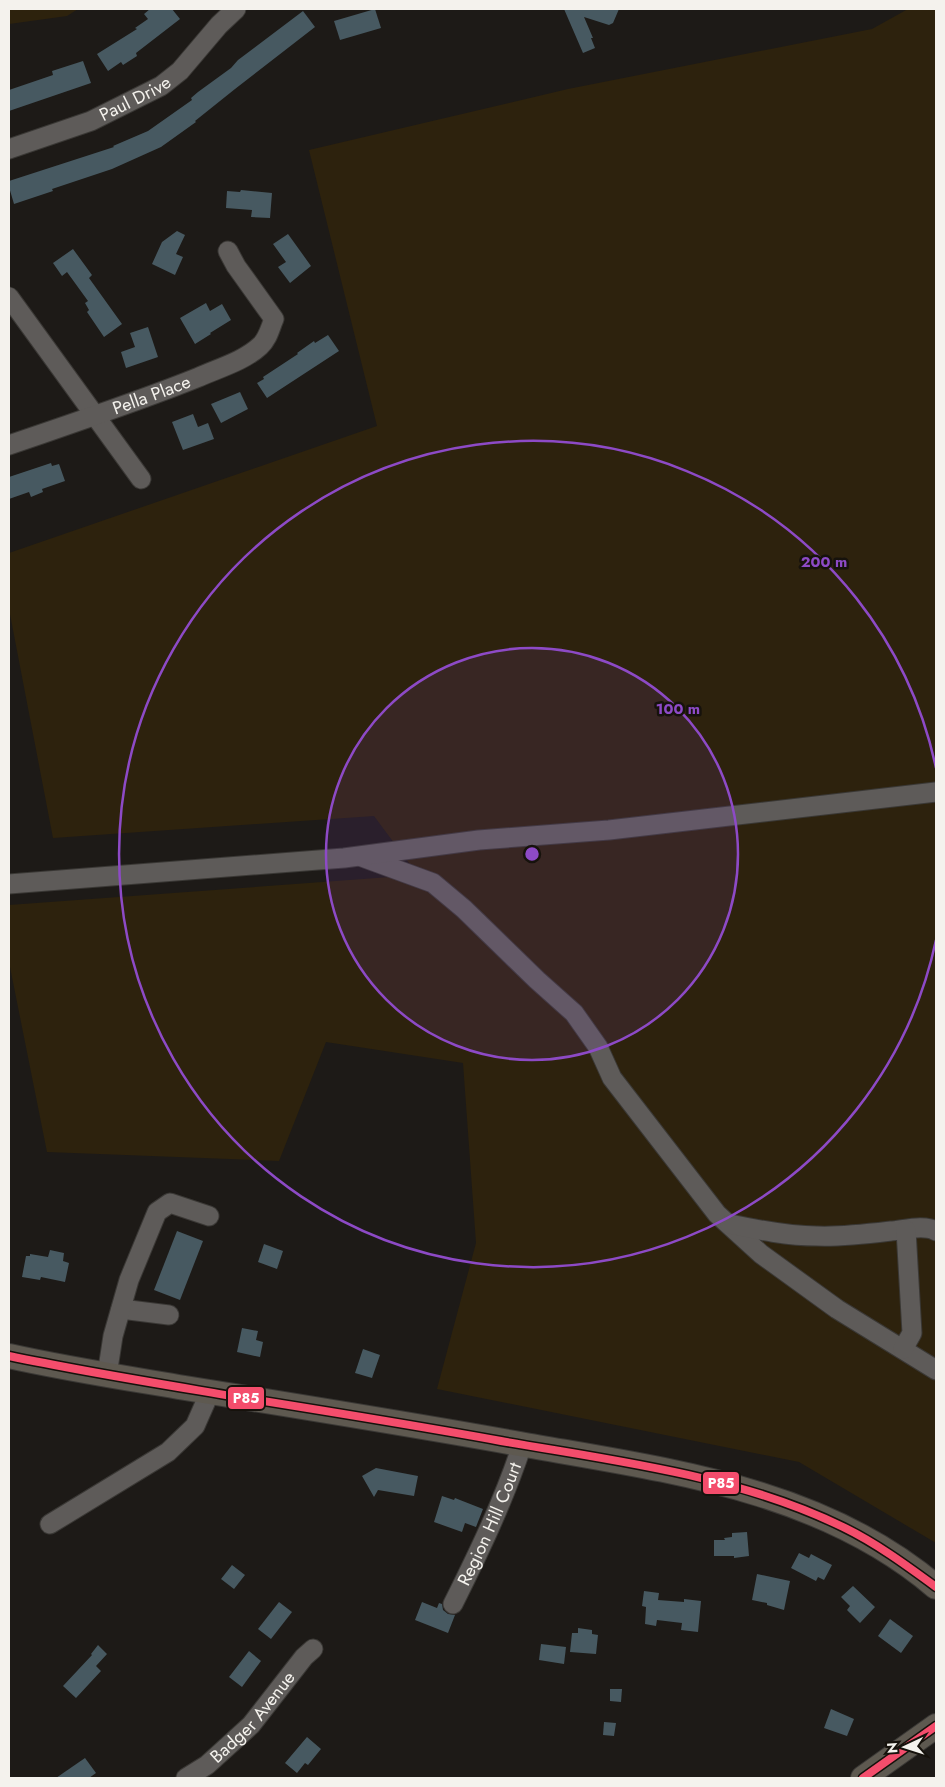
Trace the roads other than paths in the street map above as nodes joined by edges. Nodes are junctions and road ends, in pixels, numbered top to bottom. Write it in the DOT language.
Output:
graph roads {
  1 [pos="236,9"];
  2 [pos="9,150"];
  3 [pos="228,251"];
  4 [pos="9,297"];
  5 [pos="94,416"];
  6 [pos="9,444"];
  7 [pos="141,479"];
  8 [pos="936,792"];
  9 [pos="358,856"];
  10 [pos="9,884"];
  11 [pos="210,1216"];
  12 [pos="728,1224"];
  13 [pos="906,1230"];
  14 [pos="936,1231"];
  15 [pos="121,1309"];
  16 [pos="169,1315"];
  17 [pos="902,1349"];
  18 [pos="9,1356"];
  19 [pos="936,1370"];
  20 [pos="107,1375"];
  21 [pos="210,1392"];
  22 [pos="522,1445"];
  23 [pos="50,1524"];
  24 [pos="936,1587"];
  25 [pos="452,1604"];
  26 [pos="313,1649"];
  27 [pos="936,1726"];
  28 [pos="186,1778"];
  29 [pos="863,1778"];
  1 -- 2 [label="street, Paul Drive"];
  3 -- 5 [label="street, Pella Place"];
  4 -- 5 [label="street"];
  5 -- 6 [label="street, Pella Place"];
  5 -- 7 [label="street"];
  8 -- 9 [label="street"];
  9 -- 10 [label="street"];
  9 -- 12 [label="street"];
  11 -- 15 [label="street"];
  12 -- 13 [label="street"];
  12 -- 17 [label="street"];
  13 -- 14 [label="street"];
  13 -- 17 [label="street"];
  15 -- 16 [label="street"];
  15 -- 20 [label="street"];
  17 -- 19 [label="street"];
  18 -- 20 [label="main road"];
  20 -- 21 [label="main road"];
  21 -- 22 [label="main road"];
  21 -- 23 [label="street"];
  22 -- 24 [label="main road"];
  22 -- 25 [label="street, Region Hill Court"];
  26 -- 28 [label="street, Badger Avenue"];
  27 -- 29 [label="main road"];
}
